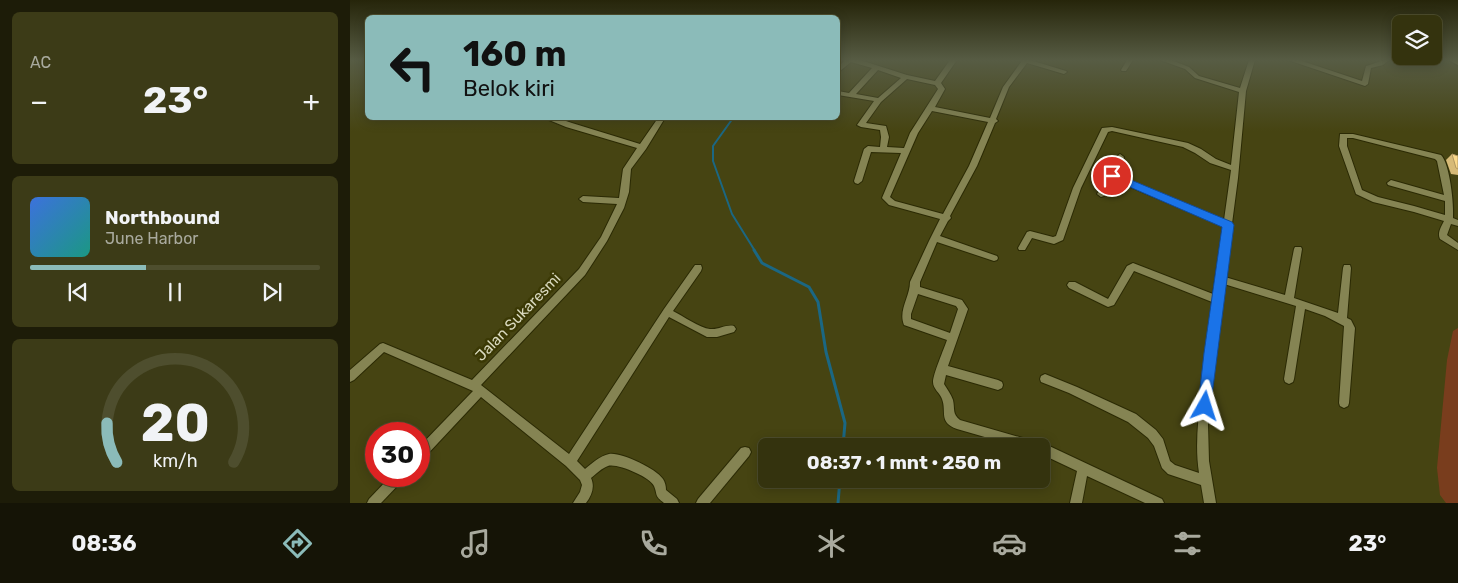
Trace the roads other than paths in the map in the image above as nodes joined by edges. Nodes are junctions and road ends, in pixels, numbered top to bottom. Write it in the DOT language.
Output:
graph roads {
  1 [pos="862,83"];
  2 [pos="899,83"];
  3 [pos="937,83"];
  4 [pos="1009,83"];
  5 [pos="1216,83"];
  6 [pos="1245,83"];
  7 [pos="1243,92"];
  8 [pos="840,94"];
  9 [pos="850,96"];
  10 [pos="880,100"];
  11 [pos="930,108"];
  12 [pos="557,120"];
  13 [pos="660,120"];
  14 [pos="994,120"];
  15 [pos="643,147"];
  16 [pos="883,149"];
  17 [pos="906,151"];
  18 [pos="1120,157"];
  19 [pos="1235,169"];
  20 [pos="1112,176"];
  21 [pos="858,180"];
  22 [pos="1391,183"];
  23 [pos="1101,194"];
  24 [pos="583,199"];
  25 [pos="1448,200"];
  26 [pos="623,201"];
  27 [pos="947,218"];
  28 [pos="1449,220"];
  29 [pos="1458,223"];
  30 [pos="1228,225"];
  31 [pos="935,238"];
  32 [pos="1458,247"];
  33 [pos="1022,248"];
  34 [pos="1298,249"];
  35 [pos="994,258"];
  36 [pos="698,268"];
  37 [pos="1347,268"];
  38 [pos="1221,279"];
  39 [pos="1072,285"];
  40 [pos="915,289"];
  41 [pos="1218,300"];
  42 [pos="1289,300"];
  43 [pos="1301,304"];
  44 [pos="667,312"];
  45 [pos="1342,319"];
  46 [pos="732,329"];
  47 [pos="953,338"];
  48 [pos="942,369"];
  49 [pos="350,377"];
  50 [pos="1045,379"];
  51 [pos="1289,379"];
  52 [pos="998,385"];
  53 [pos="477,388"];
  54 [pos="1344,403"];
  55 [pos="1005,438"];
  56 [pos="430,442"];
  57 [pos="745,452"];
  58 [pos="1050,452"];
  59 [pos="570,462"];
  60 [pos="1083,468"];
  61 [pos="584,476"];
  62 [pos="1206,480"];
  63 [pos="389,487"];
  64 [pos="374,503"];
  65 [pos="579,503"];
  66 [pos="673,503"];
  67 [pos="702,503"];
  68 [pos="1076,503"];
  69 [pos="1158,503"];
  70 [pos="1210,503"];
  1 -- 9 [label="street"];
  2 -- 10 [label="street"];
  3 -- 11 [label="street"];
  4 -- 14 [label="street"];
  5 -- 7 [label="street"];
  6 -- 7 [label="street"];
  7 -- 19 [label="street"];
  8 -- 9 [label="street"];
  9 -- 10 [label="street"];
  10 -- 16 [label="street"];
  11 -- 14 [label="street"];
  11 -- 17 [label="street"];
  12 -- 15 [label="street"];
  13 -- 15 [label="street, Jalan Sukaresmi"];
  14 -- 27 [label="street"];
  15 -- 26 [label="street, Jalan Sukaresmi"];
  16 -- 17 [label="street"];
  16 -- 21 [label="street"];
  17 -- 27 [label="street"];
  18 -- 20 [label="street"];
  19 -- 30 [label="street"];
  19 -- 33 [label="street"];
  20 -- 23 [label="street"];
  20 -- 30 [label="street"];
  22 -- 25 [label="street"];
  24 -- 26 [label="street"];
  25 -- 28 [label="street"];
  25 -- 28 [label="street"];
  26 -- 53 [label="street, Jalan Sukaresmi"];
  27 -- 31 [label="street"];
  28 -- 29 [label="street"];
  28 -- 32 [label="street"];
  30 -- 38 [label="street"];
  31 -- 35 [label="street"];
  31 -- 40 [label="street"];
  34 -- 42 [label="street"];
  36 -- 44 [label="street"];
  37 -- 45 [label="street"];
  38 -- 41 [label="street"];
  38 -- 42 [label="street"];
  39 -- 41 [label="street"];
  40 -- 47 [label="street"];
  40 -- 47 [label="street"];
  41 -- 62 [label="street"];
  42 -- 43 [label="street"];
  43 -- 45 [label="street"];
  43 -- 51 [label="street"];
  44 -- 46 [label="street"];
  44 -- 59 [label="street"];
  45 -- 54 [label="street"];
  47 -- 48 [label="street"];
  48 -- 52 [label="street"];
  48 -- 55 [label="street"];
  49 -- 53 [label="street"];
  50 -- 62 [label="street"];
  53 -- 56 [label="street"];
  53 -- 59 [label="street"];
  57 -- 67 [label="street"];
  58 -- 60 [label="street"];
  59 -- 61 [label="street"];
  60 -- 68 [label="street"];
  60 -- 69 [label="street"];
  61 -- 65 [label="street"];
  61 -- 66 [label="street"];
  62 -- 70 [label="street"];
  63 -- 64 [label="street"];
}
